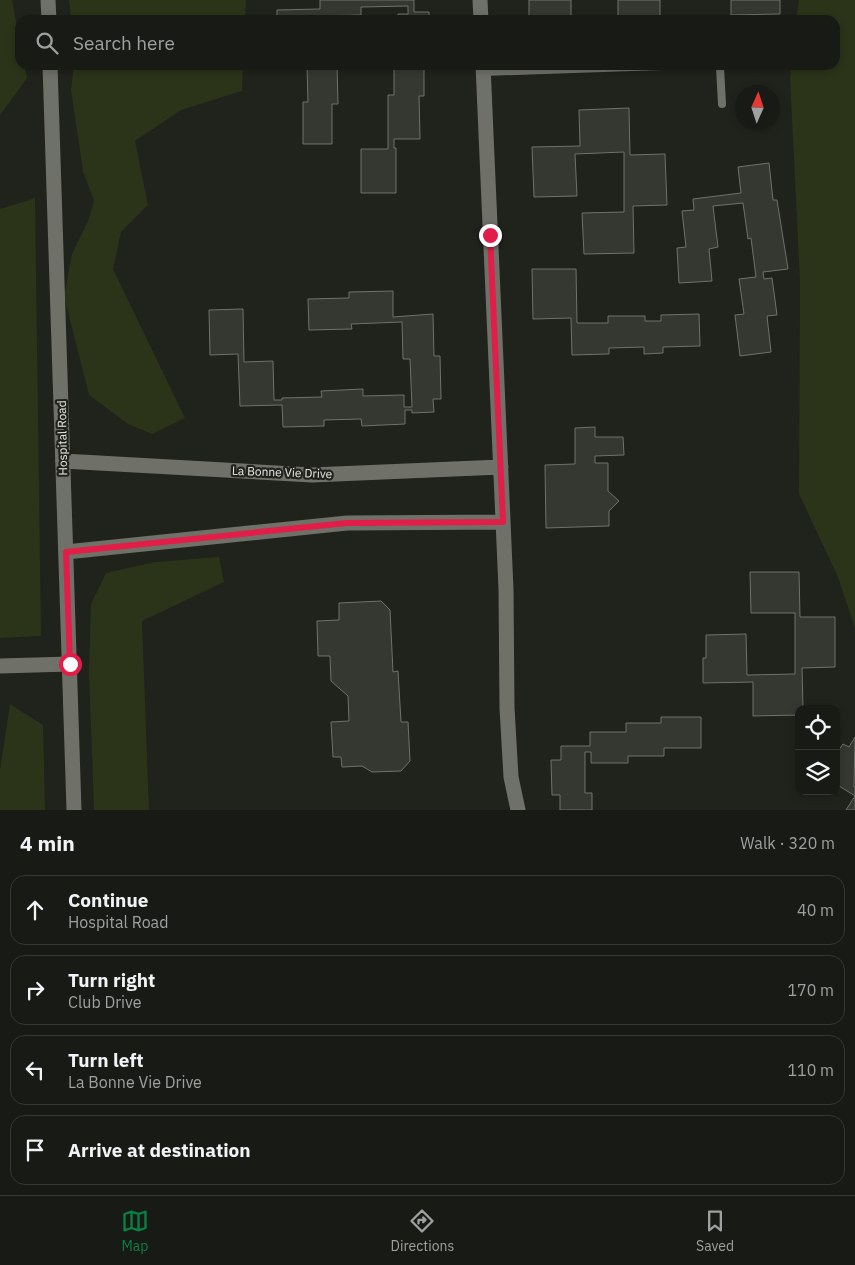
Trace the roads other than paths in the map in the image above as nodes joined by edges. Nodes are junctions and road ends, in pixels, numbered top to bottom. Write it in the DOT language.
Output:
graph roads {
  1 [pos="48,0"];
  2 [pos="480,0"];
  3 [pos="49,15"];
  4 [pos="480,15"];
  5 [pos="50,70"];
  6 [pos="483,70"];
  7 [pos="720,70"];
  8 [pos="722,104"];
  9 [pos="63,461"];
  10 [pos="500,467"];
  11 [pos="503,522"];
  12 [pos="66,552"];
  13 [pos="70,664"];
  14 [pos="0,666"];
  15 [pos="74,810"];
  16 [pos="518,810"];
  1 -- 3 [label="street"];
  2 -- 4 [label="street"];
  5 -- 9 [label="street, Hospital Road"];
  6 -- 10 [label="street"];
  7 -- 8 [label="lane"];
  9 -- 10 [label="street, La Bonne Vie Drive"];
  9 -- 12 [label="street, Hospital Road"];
  10 -- 11 [label="street"];
  11 -- 12 [label="street"];
  11 -- 16 [label="street"];
  12 -- 13 [label="street, Hospital Road"];
  13 -- 14 [label="street"];
  13 -- 15 [label="street, Hospital Road"];
}
